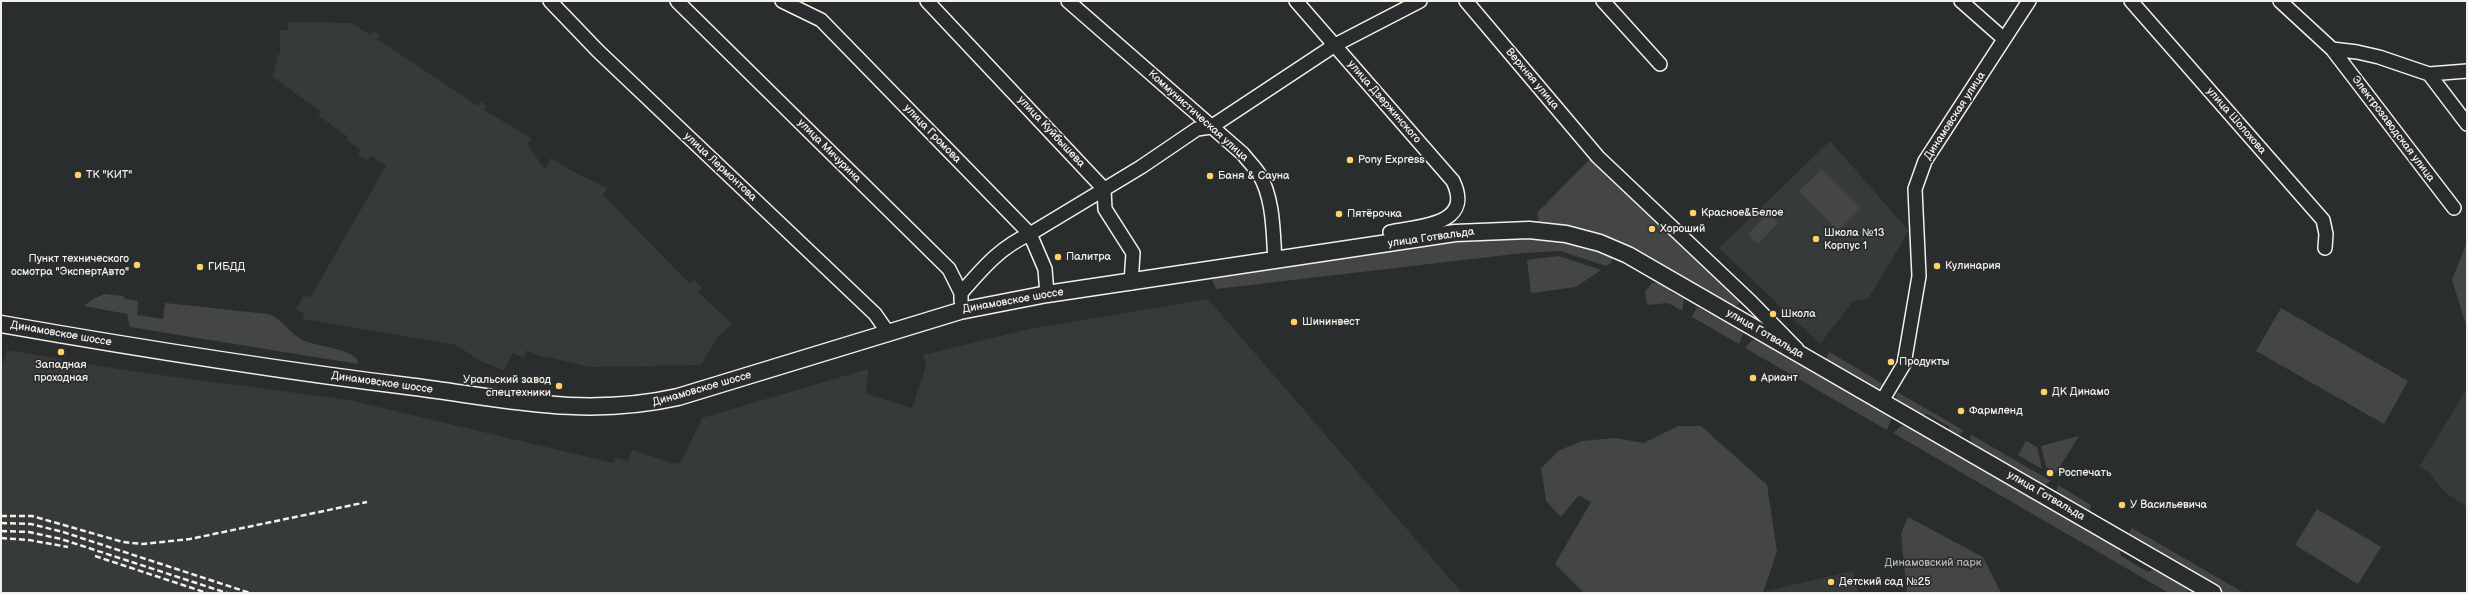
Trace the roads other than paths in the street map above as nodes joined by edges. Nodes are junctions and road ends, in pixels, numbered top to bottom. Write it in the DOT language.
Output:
graph roads {
  1 [pos="550,1"];
  2 [pos="677,1"];
  3 [pos="782,1"];
  4 [pos="927,1"];
  5 [pos="1068,1"];
  6 [pos="1296,1"];
  7 [pos="1420,1"];
  8 [pos="1466,1"];
  9 [pos="1603,1"];
  10 [pos="1961,1"];
  11 [pos="2030,1"];
  12 [pos="2131,1"];
  13 [pos="2280,1"];
  14 [pos="564,7"];
  15 [pos="2004,39"];
  16 [pos="1335,45"];
  17 [pos="2332,49"];
  18 [pos="1660,64"];
  19 [pos="2467,71"];
  20 [pos="2429,74"];
  21 [pos="2467,124"];
  22 [pos="1211,126"];
  23 [pos="1104,189"];
  24 [pos="2454,208"];
  25 [pos="1390,232"];
  26 [pos="1030,234"];
  27 [pos="2325,248"];
  28 [pos="1275,261"];
  29 [pos="1131,283"];
  30 [pos="961,293"];
  31 [pos="1047,294"];
  32 [pos="1751,302"];
  33 [pos="960,311"];
  34 [pos="1740,319"];
  35 [pos="1,324"];
  36 [pos="889,334"];
  37 [pos="1804,356"];
  38 [pos="1882,401"];
  39 [pos="2213,593"];
  1 -- 14 [label="street, улица Лермонтова"];
  2 -- 30 [label="street, улица Мичурина"];
  3 -- 26 [label="street, улица Громова"];
  4 -- 23 [label="street, улица Куйбышева"];
  5 -- 22 [label="street, Коммунистическая улица"];
  6 -- 16 [label="street, улица Дзержинского"];
  7 -- 16 [label="street"];
  8 -- 32 [label="street, Верхняя улица"];
  9 -- 18 [label="street"];
  10 -- 15 [label="street"];
  11 -- 15 [label="street, Динамовская улица"];
  12 -- 27 [label="street, улица Шолохова"];
  13 -- 17 [label="street, Электрозаводская улица"];
  14 -- 36 [label="street, улица Лермонтова"];
  15 -- 38 [label="street, Динамовская улица"];
  16 -- 22 [label="street"];
  16 -- 25 [label="street, улица Дзержинского"];
  17 -- 20 [label="street"];
  17 -- 24 [label="street, Электрозаводская улица"];
  19 -- 20 [label="street"];
  20 -- 21 [label="street"];
  22 -- 23 [label="street"];
  22 -- 28 [label="street, Коммунистическая улица"];
  23 -- 26 [label="street"];
  23 -- 29 [label="street"];
  26 -- 30 [label="street"];
  26 -- 31 [label="street, улица Громова"];
  28 -- 29 [label="main road, Динамовское шоссе"];
  28 -- 34 [label="main road, улица Готвальда"];
  29 -- 31 [label="main road, Динамовское шоссе"];
  30 -- 33 [label="street, улица Мичурина"];
  31 -- 33 [label="main road, Динамовское шоссе"];
  32 -- 34 [label="street"];
  32 -- 37 [label="street, Верхняя улица"];
  33 -- 36 [label="main road, Динамовское шоссе"];
  34 -- 37 [label="main road, улица Готвальда"];
  35 -- 36 [label="main road, Динамовское шоссе"];
  37 -- 38 [label="main road, улица Готвальда"];
  38 -- 39 [label="main road, улица Готвальда"];
}
